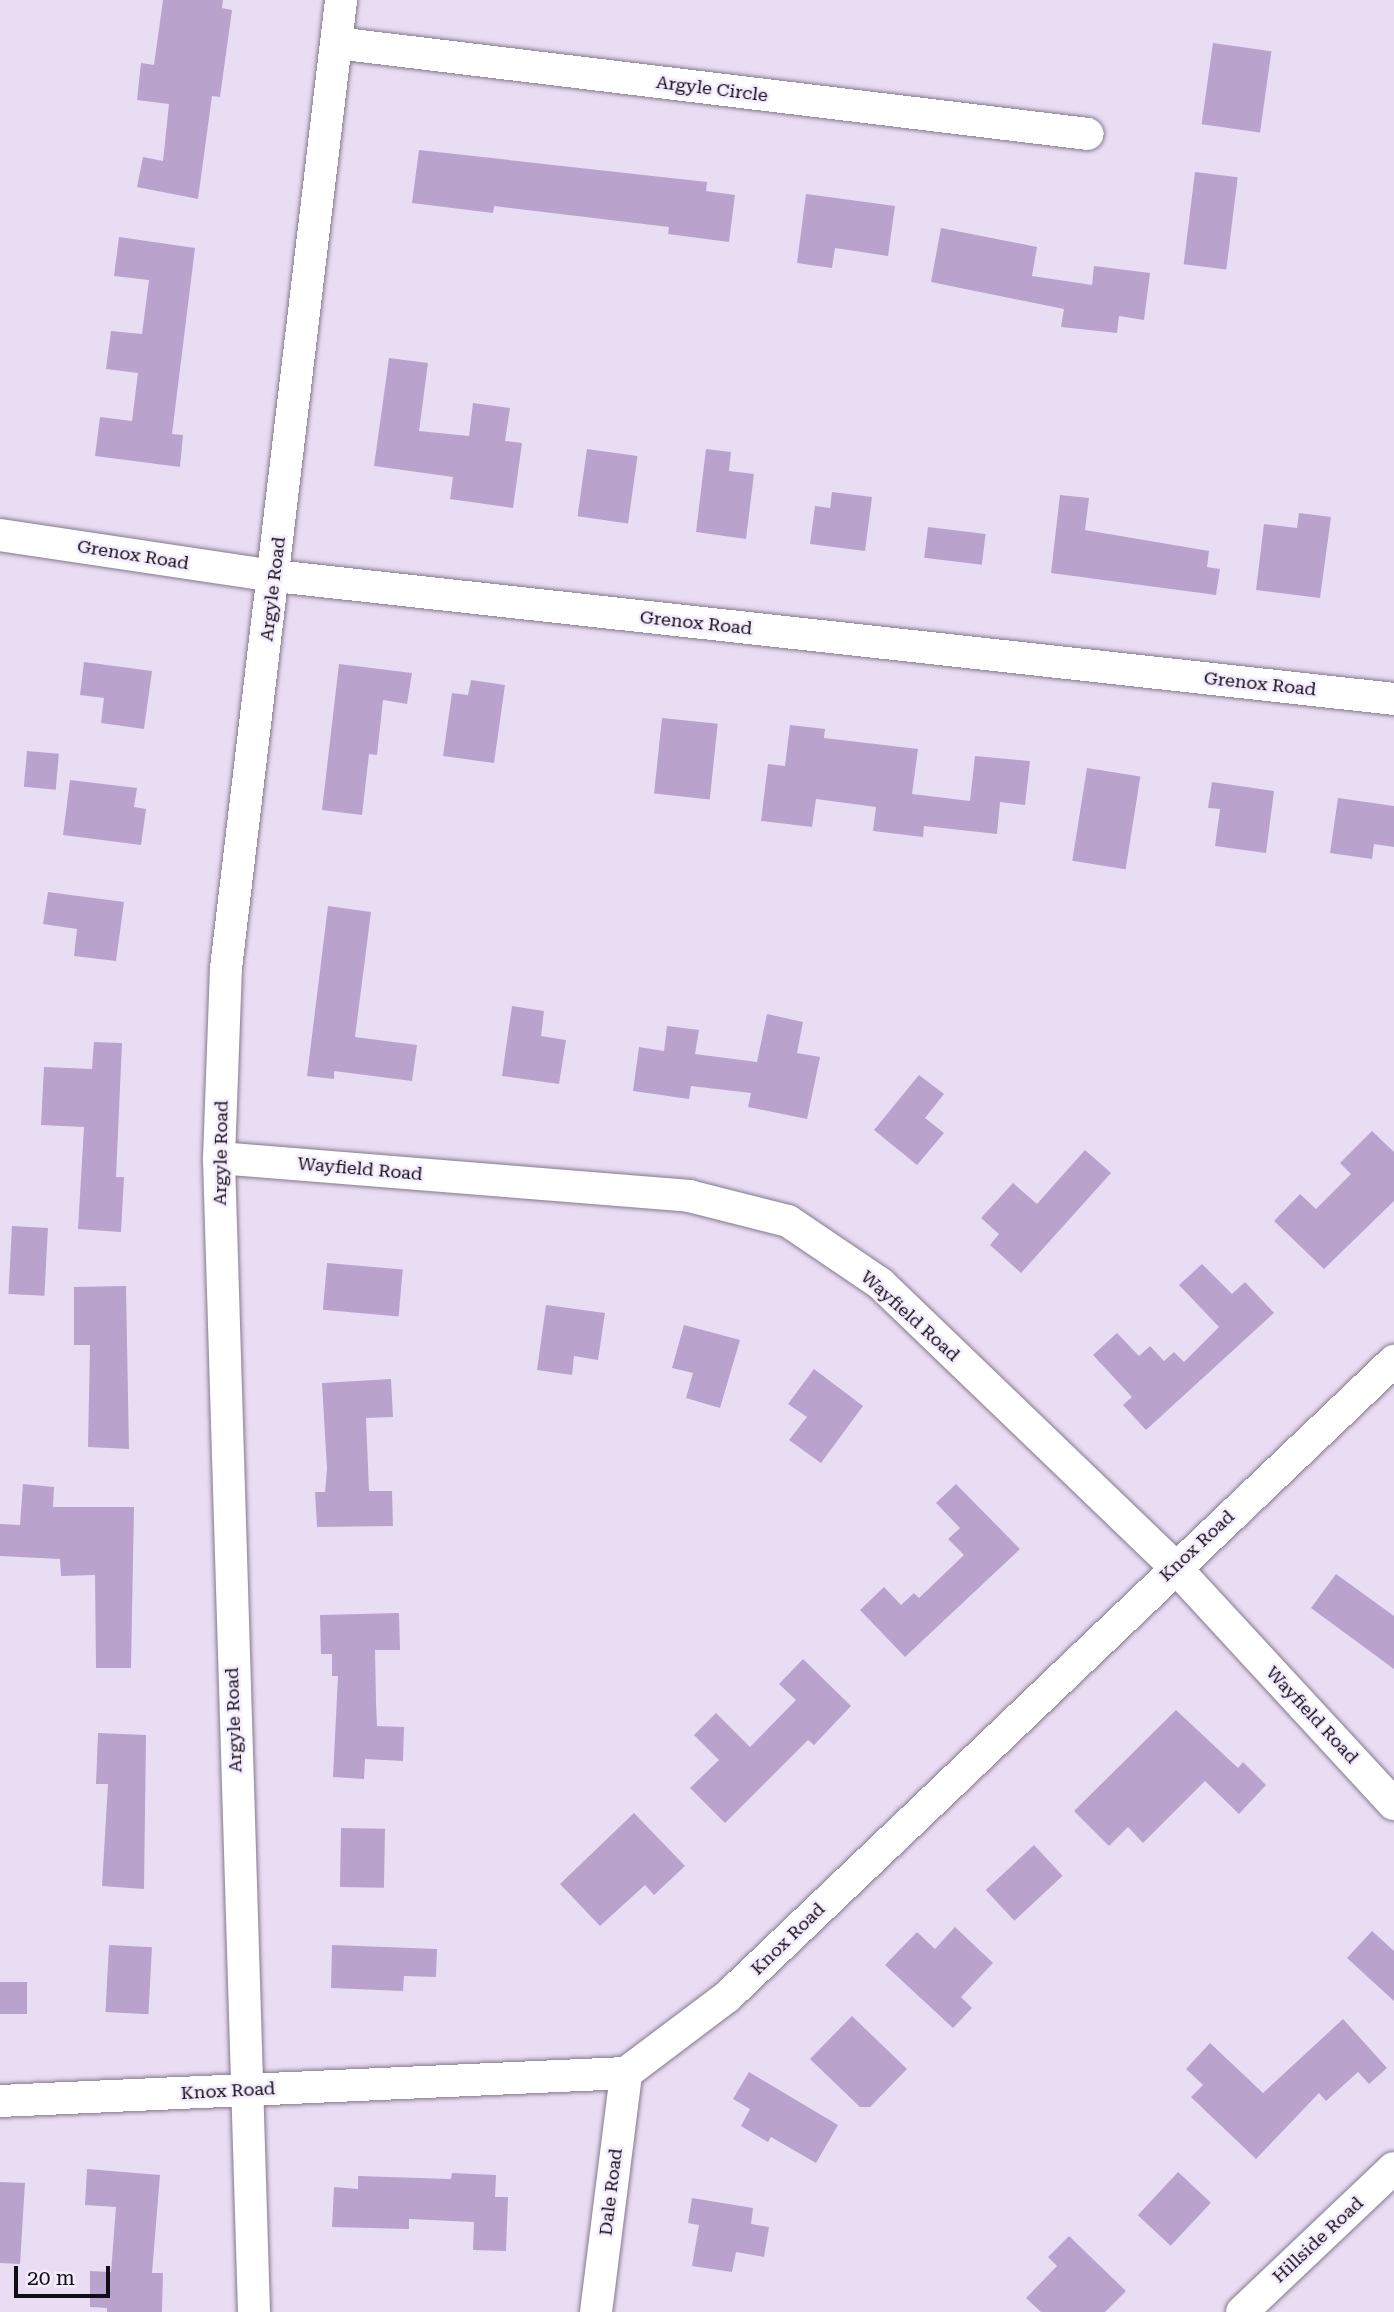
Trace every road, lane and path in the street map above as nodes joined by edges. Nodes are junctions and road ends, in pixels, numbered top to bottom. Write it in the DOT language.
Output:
graph roads {
  1 [pos="341,0"];
  2 [pos="336,44"];
  3 [pos="1088,134"];
  4 [pos="0,535"];
  5 [pos="275,576"];
  6 [pos="1394,699"];
  7 [pos="219,1158"];
  8 [pos="1394,1361"];
  9 [pos="1174,1566"];
  10 [pos="1394,1804"];
  11 [pos="626,2073"];
  12 [pos="244,2090"];
  13 [pos="0,2101"];
  14 [pos="1394,2168"];
  15 [pos="254,2312"];
  16 [pos="596,2312"];
  17 [pos="1242,2312"];
  1 -- 2 [label="street, Argyle Road"];
  2 -- 3 [label="street, Argyle Circle"];
  2 -- 5 [label="street, Argyle Road"];
  4 -- 5 [label="street, Grenox Road"];
  5 -- 6 [label="street, Grenox Road"];
  5 -- 7 [label="street, Argyle Road"];
  7 -- 9 [label="street, Wayfield Road"];
  7 -- 12 [label="street, Argyle Road"];
  8 -- 9 [label="street, Knox Road"];
  9 -- 10 [label="street, Wayfield Road"];
  9 -- 11 [label="street, Knox Road"];
  11 -- 12 [label="street, Knox Road"];
  11 -- 16 [label="street, Dale Road"];
  12 -- 13 [label="street, Knox Road"];
  12 -- 15 [label="street, Argyle Road"];
  14 -- 17 [label="street, Hillside Road"];
}
